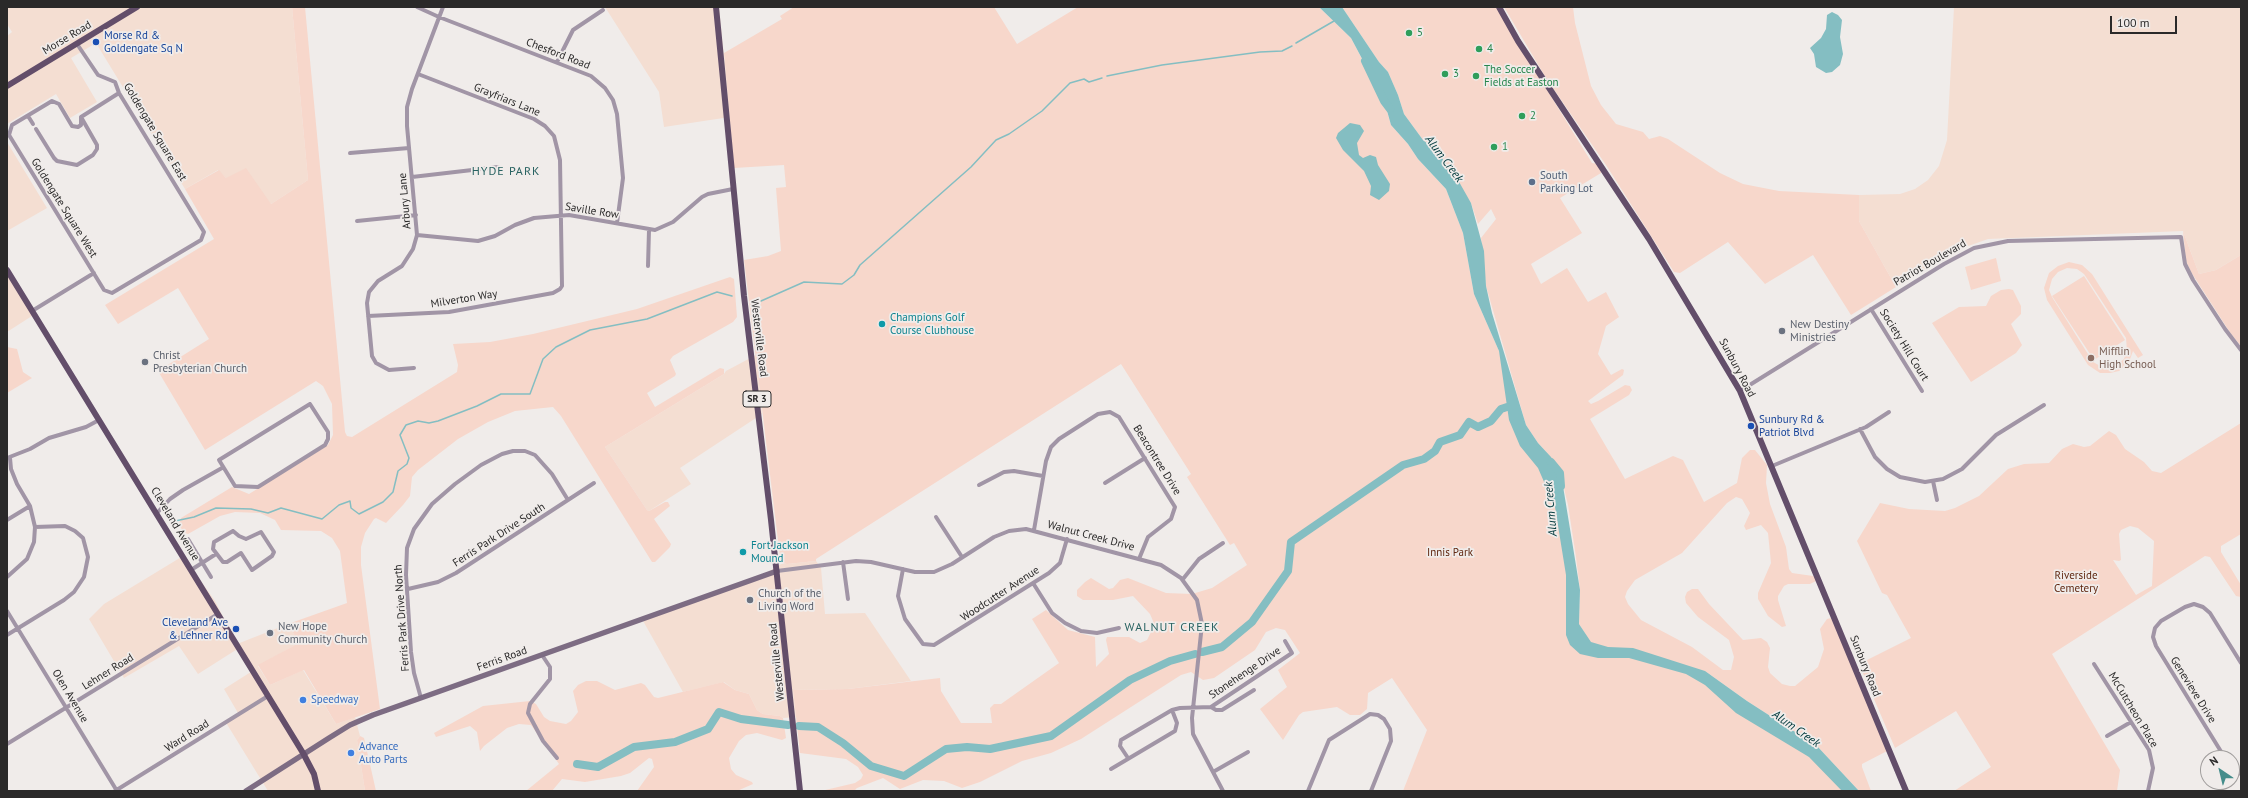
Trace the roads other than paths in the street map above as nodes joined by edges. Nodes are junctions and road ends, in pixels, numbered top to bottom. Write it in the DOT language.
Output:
graph roads {
  1 [pos="137,7"];
  2 [pos="417,7"];
  3 [pos="443,7"];
  4 [pos="716,7"];
  5 [pos="1499,7"];
  6 [pos="603,10"];
  7 [pos="439,17"];
  8 [pos="77,44"];
  9 [pos="557,62"];
  10 [pos="418,74"];
  11 [pos="7,86"];
  12 [pos="119,93"];
  13 [pos="28,116"];
  14 [pos="81,117"];
  15 [pos="33,124"];
  16 [pos="36,128"];
  17 [pos="409,148"];
  18 [pos="350,153"];
  19 [pos="498,167"];
  20 [pos="412,177"];
  21 [pos="733,189"];
  22 [pos="416,215"];
  23 [pos="562,215"];
  24 [pos="357,221"];
  25 [pos="617,223"];
  26 [pos="649,230"];
  27 [pos="417,235"];
  28 [pos="648,266"];
  29 [pos="7,270"];
  30 [pos="94,273"];
  31 [pos="560,289"];
  32 [pos="104,290"];
  33 [pos="1871,309"];
  34 [pos="32,311"];
  35 [pos="368,316"];
  36 [pos="2241,350"];
  37 [pos="414,368"];
  38 [pos="1740,391"];
  39 [pos="1922,391"];
  40 [pos="2044,404"];
  41 [pos="1889,412"];
  42 [pos="99,420"];
  43 [pos="1860,430"];
  44 [pos="9,458"];
  45 [pos="1145,458"];
  46 [pos="1772,466"];
  47 [pos="222,468"];
  48 [pos="1043,476"];
  49 [pos="1933,481"];
  50 [pos="594,483"];
  51 [pos="1105,483"];
  52 [pos="979,486"];
  53 [pos="568,500"];
  54 [pos="1937,500"];
  55 [pos="30,506"];
  56 [pos="157,513"];
  57 [pos="936,517"];
  58 [pos="7,520"];
  59 [pos="35,527"];
  60 [pos="1034,530"];
  61 [pos="188,539"];
  62 [pos="1067,539"];
  63 [pos="1223,543"];
  64 [pos="216,554"];
  65 [pos="962,557"];
  66 [pos="1139,559"];
  67 [pos="843,562"];
  68 [pos="202,563"];
  69 [pos="903,569"];
  70 [pos="191,570"];
  71 [pos="777,571"];
  72 [pos="7,577"];
  73 [pos="211,577"];
  74 [pos="1183,579"];
  75 [pos="1032,584"];
  76 [pos="408,589"];
  77 [pos="848,600"];
  78 [pos="7,611"];
  79 [pos="218,614"];
  80 [pos="18,628"];
  81 [pos="1119,628"];
  82 [pos="7,635"];
  83 [pos="1285,641"];
  84 [pos="542,655"];
  85 [pos="2241,663"];
  86 [pos="2094,664"];
  87 [pos="1254,690"];
  88 [pos="268,696"];
  89 [pos="421,698"];
  90 [pos="1211,707"];
  91 [pos="67,708"];
  92 [pos="1193,708"];
  93 [pos="1172,710"];
  94 [pos="2131,722"];
  95 [pos="2107,736"];
  96 [pos="7,744"];
  97 [pos="2220,750"];
  98 [pos="1248,752"];
  99 [pos="303,753"];
  100 [pos="557,758"];
  101 [pos="1128,758"];
  102 [pos="1111,769"];
  103 [pos="1212,772"];
  104 [pos="116,791"];
  105 [pos="246,791"];
  106 [pos="318,791"];
  107 [pos="800,791"];
  108 [pos="1223,791"];
  109 [pos="1308,791"];
  110 [pos="1371,791"];
  111 [pos="1906,791"];
  112 [pos="2148,791"];
  1 -- 8 [label="main road, Morse Road"];
  2 -- 7 [label="street, Chesford Road"];
  3 -- 7 [label="street, Arbury Lane"];
  4 -- 21 [label="main road, Westerville Road / SR 3"];
  5 -- 38 [label="main road, Sunbury Road"];
  6 -- 9 [label="street"];
  7 -- 9 [label="street, Chesford Road"];
  7 -- 10 [label="street, Arbury Lane"];
  8 -- 11 [label="main road, Morse Road"];
  8 -- 12 [label="street, Goldengate Square East"];
  9 -- 25 [label="street, Chesford Road"];
  10 -- 17 [label="street, Arbury Lane"];
  10 -- 23 [label="street, Grayfriars Lane"];
  12 -- 14 [label="street"];
  12 -- 32 [label="street, Goldengate Square East"];
  13 -- 14 [label="street"];
  13 -- 15 [label="street"];
  13 -- 30 [label="street, Goldengate Square West"];
  14 -- 16 [label="street"];
  17 -- 18 [label="street"];
  17 -- 20 [label="street, Arbury Lane"];
  19 -- 20 [label="street"];
  20 -- 22 [label="street, Arbury Lane"];
  21 -- 26 [label="street, Saville Row"];
  21 -- 71 [label="main road, Westerville Road / SR 3"];
  22 -- 24 [label="street"];
  22 -- 27 [label="street, Arbury Lane"];
  23 -- 25 [label="street, Saville Row"];
  23 -- 27 [label="street, Saville Row"];
  23 -- 31 [label="street, Grayfriars Lane"];
  25 -- 26 [label="street, Saville Row"];
  26 -- 28 [label="street"];
  27 -- 35 [label="street, Arbury Lane"];
  29 -- 34 [label="main road, Cleveland Avenue"];
  30 -- 32 [label="street, Goldengate Square West"];
  30 -- 34 [label="street"];
  31 -- 35 [label="street, Milverton Way"];
  33 -- 36 [label="street, Patriot Boulevard"];
  33 -- 38 [label="street, Patriot Boulevard"];
  33 -- 39 [label="street, Society Hill Court"];
  34 -- 42 [label="main road, Cleveland Avenue"];
  35 -- 37 [label="street, Arbury Lane"];
  38 -- 46 [label="main road, Sunbury Road"];
  40 -- 49 [label="street"];
  41 -- 43 [label="street"];
  42 -- 44 [label="street"];
  42 -- 56 [label="main road, Cleveland Avenue"];
  43 -- 46 [label="street"];
  43 -- 49 [label="street"];
  44 -- 55 [label="street"];
  45 -- 48 [label="street, Beacontree Drive"];
  45 -- 51 [label="street"];
  45 -- 66 [label="street, Beacontree Drive"];
  46 -- 111 [label="main road, Sunbury Road"];
  47 -- 47 [label="street"];
  47 -- 56 [label="street"];
  48 -- 52 [label="street"];
  48 -- 60 [label="street"];
  49 -- 54 [label="street"];
  50 -- 53 [label="street, Ferris Park Drive South"];
  53 -- 76 [label="street, Ferris Park Drive South"];
  53 -- 76 [label="street, Ferris Park Drive North"];
  55 -- 58 [label="street"];
  55 -- 59 [label="street"];
  56 -- 70 [label="main road, Cleveland Avenue"];
  57 -- 65 [label="street"];
  59 -- 72 [label="street"];
  59 -- 80 [label="street"];
  60 -- 62 [label="street, Walnut Creek Drive"];
  60 -- 65 [label="street, Walnut Creek Drive"];
  61 -- 68 [label="street"];
  62 -- 66 [label="street, Walnut Creek Drive"];
  62 -- 75 [label="street, Woodcutter Avenue"];
  63 -- 74 [label="street"];
  64 -- 64 [label="street"];
  64 -- 68 [label="street"];
  65 -- 69 [label="street, Walnut Creek Drive"];
  66 -- 74 [label="street, Walnut Creek Drive"];
  67 -- 69 [label="street, Walnut Creek Drive"];
  67 -- 71 [label="street, Walnut Creek Drive"];
  67 -- 77 [label="street"];
  68 -- 70 [label="street"];
  68 -- 73 [label="street"];
  69 -- 75 [label="street, Woodcutter Avenue"];
  70 -- 79 [label="main road, Cleveland Avenue"];
  71 -- 84 [label="main road, Ferris Road"];
  71 -- 107 [label="main road, Westerville Road / SR 3"];
  74 -- 92 [label="street, Walnut Creek Drive"];
  75 -- 81 [label="street"];
  76 -- 89 [label="street, Ferris Park Drive North"];
  78 -- 80 [label="street, Olen Avenue"];
  79 -- 88 [label="main road, Cleveland Avenue"];
  79 -- 91 [label="street, Lehner Road"];
  80 -- 82 [label="street"];
  80 -- 91 [label="street, Olen Avenue"];
  83 -- 90 [label="street, Stonehenge Drive"];
  84 -- 89 [label="main road, Ferris Road"];
  84 -- 100 [label="street"];
  85 -- 97 [label="street, Genevieve Drive"];
  86 -- 94 [label="street, McCutcheon Place"];
  87 -- 90 [label="street"];
  88 -- 99 [label="main road, Cleveland Avenue"];
  88 -- 104 [label="street, Ward Road"];
  89 -- 99 [label="main road, Ferris Road"];
  90 -- 92 [label="street, Stonehenge Drive"];
  91 -- 96 [label="street, Lehner Road"];
  91 -- 104 [label="street, Olen Avenue"];
  92 -- 93 [label="street, Stonehenge Drive"];
  92 -- 103 [label="street, Walnut Creek Drive"];
  93 -- 101 [label="street"];
  93 -- 101 [label="street, Stonehenge Drive"];
  94 -- 95 [label="street"];
  94 -- 112 [label="street, McCutcheon Place"];
  98 -- 103 [label="street"];
  99 -- 105 [label="main road, Ferris Road"];
  99 -- 106 [label="main road, Cleveland Avenue"];
  101 -- 102 [label="street"];
  103 -- 108 [label="street, Walnut Creek Drive"];
  109 -- 110 [label="street"];
}
